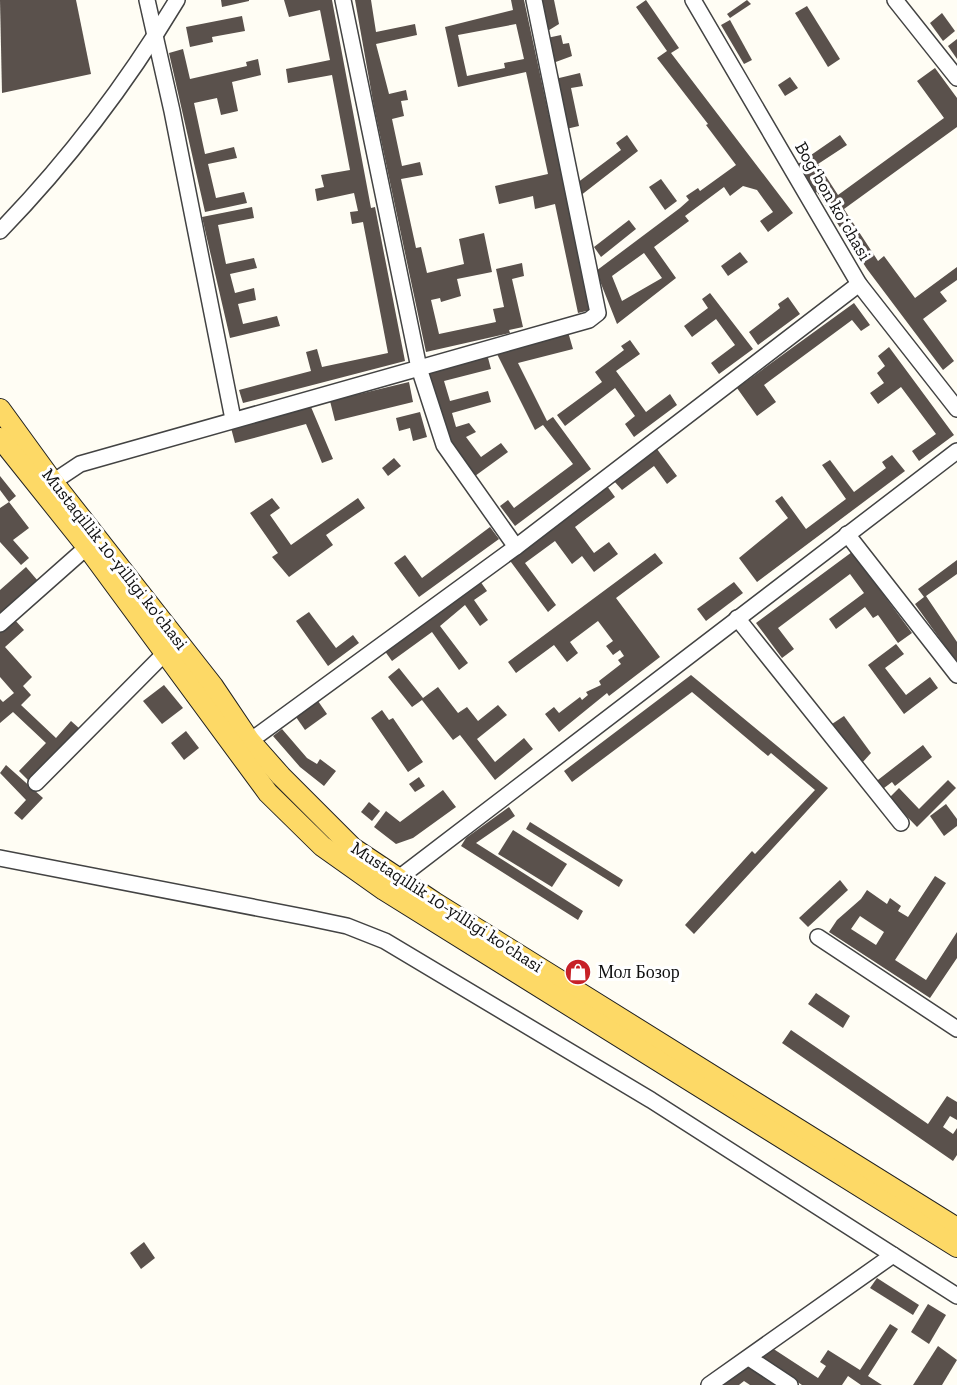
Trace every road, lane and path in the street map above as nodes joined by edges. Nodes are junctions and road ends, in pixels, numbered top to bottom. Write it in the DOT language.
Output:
graph roads {
  1 [pos="147,0"];
  2 [pos="177,0"];
  3 [pos="343,0"];
  4 [pos="534,0"];
  5 [pos="693,0"];
  6 [pos="895,0"];
  7 [pos="155,36"];
  8 [pos="957,78"];
  9 [pos="0,231"];
  10 [pos="859,284"];
  11 [pos="419,368"];
  12 [pos="0,409"];
  13 [pos="957,409"];
  14 [pos="232,419"];
  15 [pos="0,438"];
  16 [pos="957,451"];
  17 [pos="53,482"];
  18 [pos="847,534"];
  19 [pos="87,547"];
  20 [pos="516,547"];
  21 [pos="737,618"];
  22 [pos="0,624"];
  23 [pos="164,654"];
  24 [pos="957,675"];
  25 [pos="250,741"];
  26 [pos="36,783"];
  27 [pos="901,823"];
  28 [pos="0,858"];
  29 [pos="392,884"];
  30 [pos="818,937"];
  31 [pos="957,1029"];
  32 [pos="957,1228"];
  33 [pos="957,1248"];
  34 [pos="893,1255"];
  35 [pos="957,1296"];
  36 [pos="748,1358"];
  37 [pos="709,1385"];
  38 [pos="790,1385"];
  1 -- 7 [label="street"];
  2 -- 7 [label="street"];
  3 -- 11 [label="street"];
  4 -- 11 [label="street"];
  5 -- 10 [label="street, Bogʻbon koʻchasi"];
  6 -- 8 [label="street"];
  7 -- 9 [label="street"];
  7 -- 14 [label="street"];
  10 -- 13 [label="street, Bogʻbon koʻchasi"];
  10 -- 20 [label="street"];
  11 -- 14 [label="street"];
  11 -- 20 [label="street"];
  12 -- 17 [label="main road, Mustaqillik 10-yilligi ko'chasi"];
  14 -- 17 [label="street"];
  15 -- 19 [label="main road, Mustaqillik 10-yilligi ko'chasi"];
  16 -- 18 [label="street"];
  17 -- 25 [label="main road, Mustaqillik 10-yilligi ko'chasi"];
  18 -- 21 [label="street"];
  18 -- 24 [label="street"];
  19 -- 22 [label="street"];
  19 -- 23 [label="main road, Mustaqillik 10-yilligi ko'chasi"];
  20 -- 25 [label="street"];
  21 -- 27 [label="street"];
  21 -- 29 [label="street"];
  23 -- 26 [label="street"];
  23 -- 29 [label="main road, Mustaqillik 10-yilligi ko'chasi"];
  25 -- 29 [label="main road, Mustaqillik 10-yilligi ko'chasi"];
  28 -- 34 [label="street"];
  29 -- 32 [label="main road, Mustaqillik 10-yilligi ko'chasi"];
  29 -- 33 [label="main road, Mustaqillik 10-yilligi ko'chasi"];
  30 -- 31 [label="street"];
  34 -- 35 [label="street"];
  34 -- 36 [label="street"];
  36 -- 37 [label="street"];
  36 -- 38 [label="street"];
}
